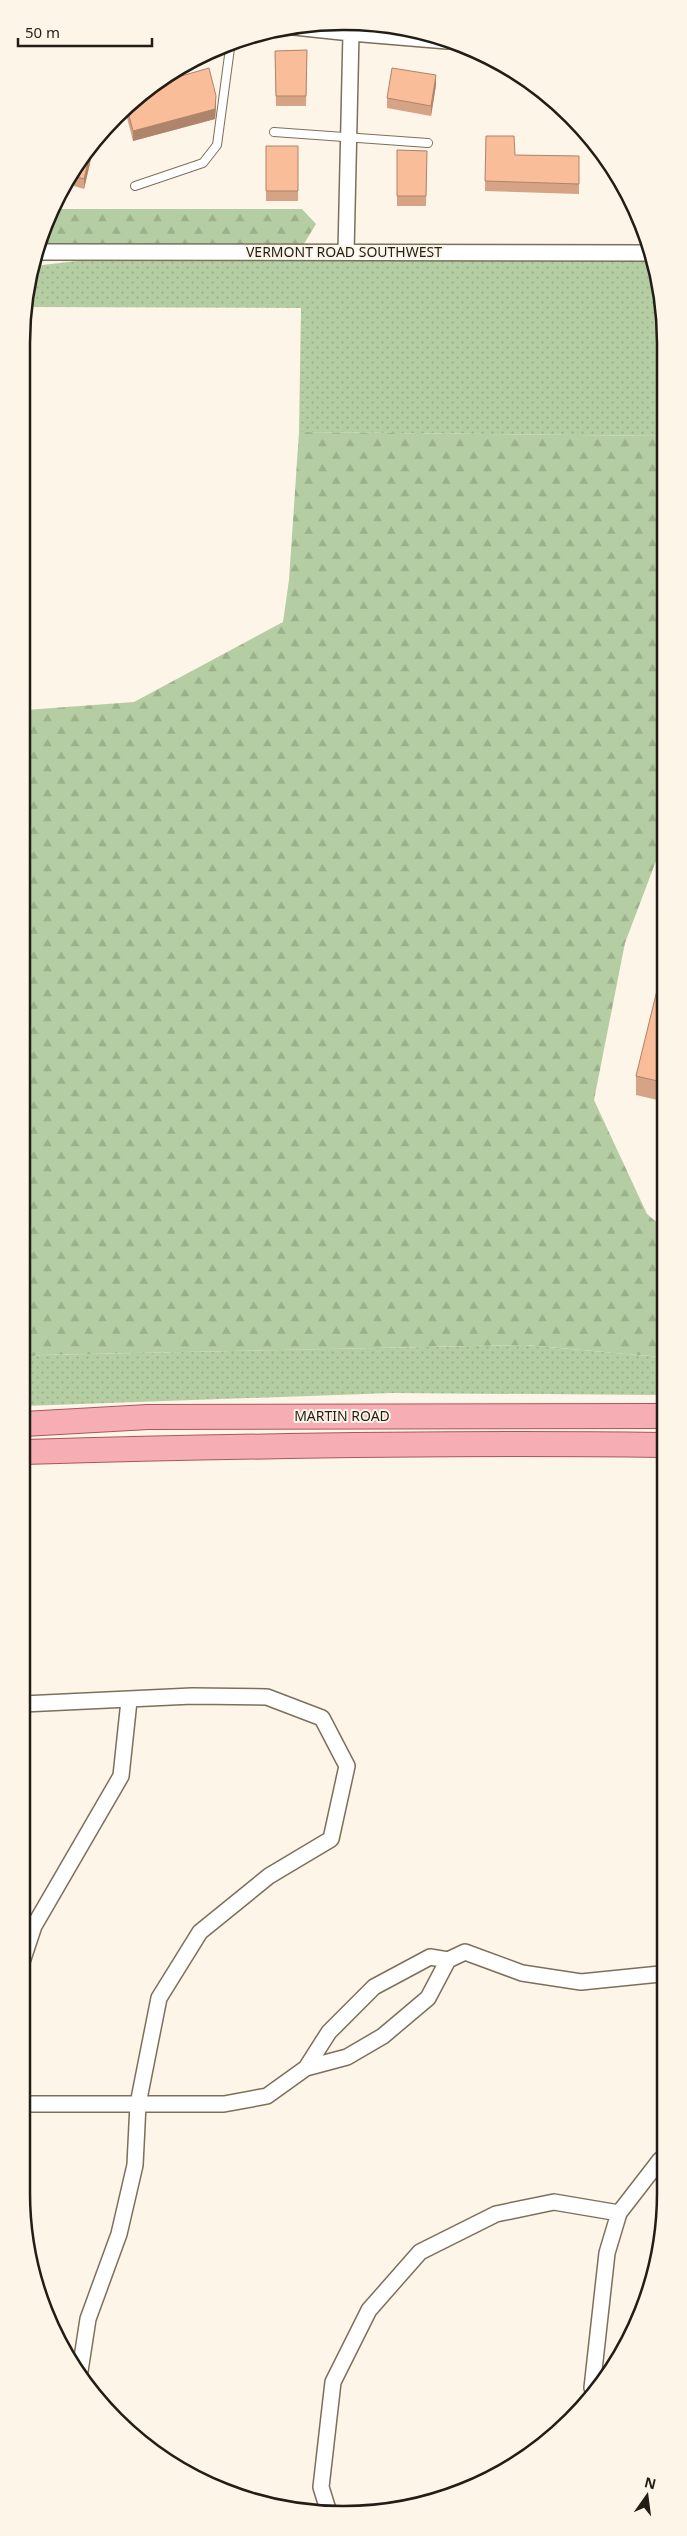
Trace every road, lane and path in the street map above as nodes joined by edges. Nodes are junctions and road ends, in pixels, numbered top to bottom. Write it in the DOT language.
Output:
graph roads {
  1 [pos="326,31"];
  2 [pos="377,32"];
  3 [pos="351,33"];
  4 [pos="229,52"];
  5 [pos="274,132"];
  6 [pos="348,137"];
  7 [pos="428,142"];
  8 [pos="135,186"];
  9 [pos="44,252"];
  10 [pos="346,252"];
  11 [pos="643,254"];
  12 [pos="657,1416"];
  13 [pos="30,1424"];
  14 [pos="657,1445"];
  15 [pos="30,1452"];
  16 [pos="128,1701"];
  17 [pos="30,1704"];
  18 [pos="30,1938"];
  19 [pos="448,1960"];
  20 [pos="657,1974"];
  21 [pos="306,2068"];
  22 [pos="30,2104"];
  23 [pos="138,2104"];
  24 [pos="657,2164"];
  25 [pos="619,2213"];
  26 [pos="81,2364"];
  27 [pos="593,2382"];
  28 [pos="327,2505"];
  1 -- 3 [label="street"];
  2 -- 3 [label="street"];
  3 -- 6 [label="street"];
  4 -- 8 [label="lane"];
  5 -- 6 [label="lane"];
  6 -- 7 [label="lane"];
  6 -- 10 [label="street"];
  9 -- 10 [label="street, VERMONT ROAD SOUTHWEST"];
  10 -- 11 [label="street, VERMONT ROAD SOUTHWEST"];
  12 -- 13 [label="main road, MARTIN ROAD"];
  14 -- 15 [label="main road, MARTIN ROAD"];
  16 -- 17 [label="street"];
  16 -- 18 [label="street"];
  16 -- 23 [label="street"];
  19 -- 20 [label="street"];
  19 -- 21 [label="street"];
  19 -- 21 [label="street"];
  21 -- 23 [label="street"];
  22 -- 23 [label="street"];
  23 -- 26 [label="street"];
  24 -- 25 [label="street"];
  25 -- 27 [label="street"];
  25 -- 28 [label="street"];
}
